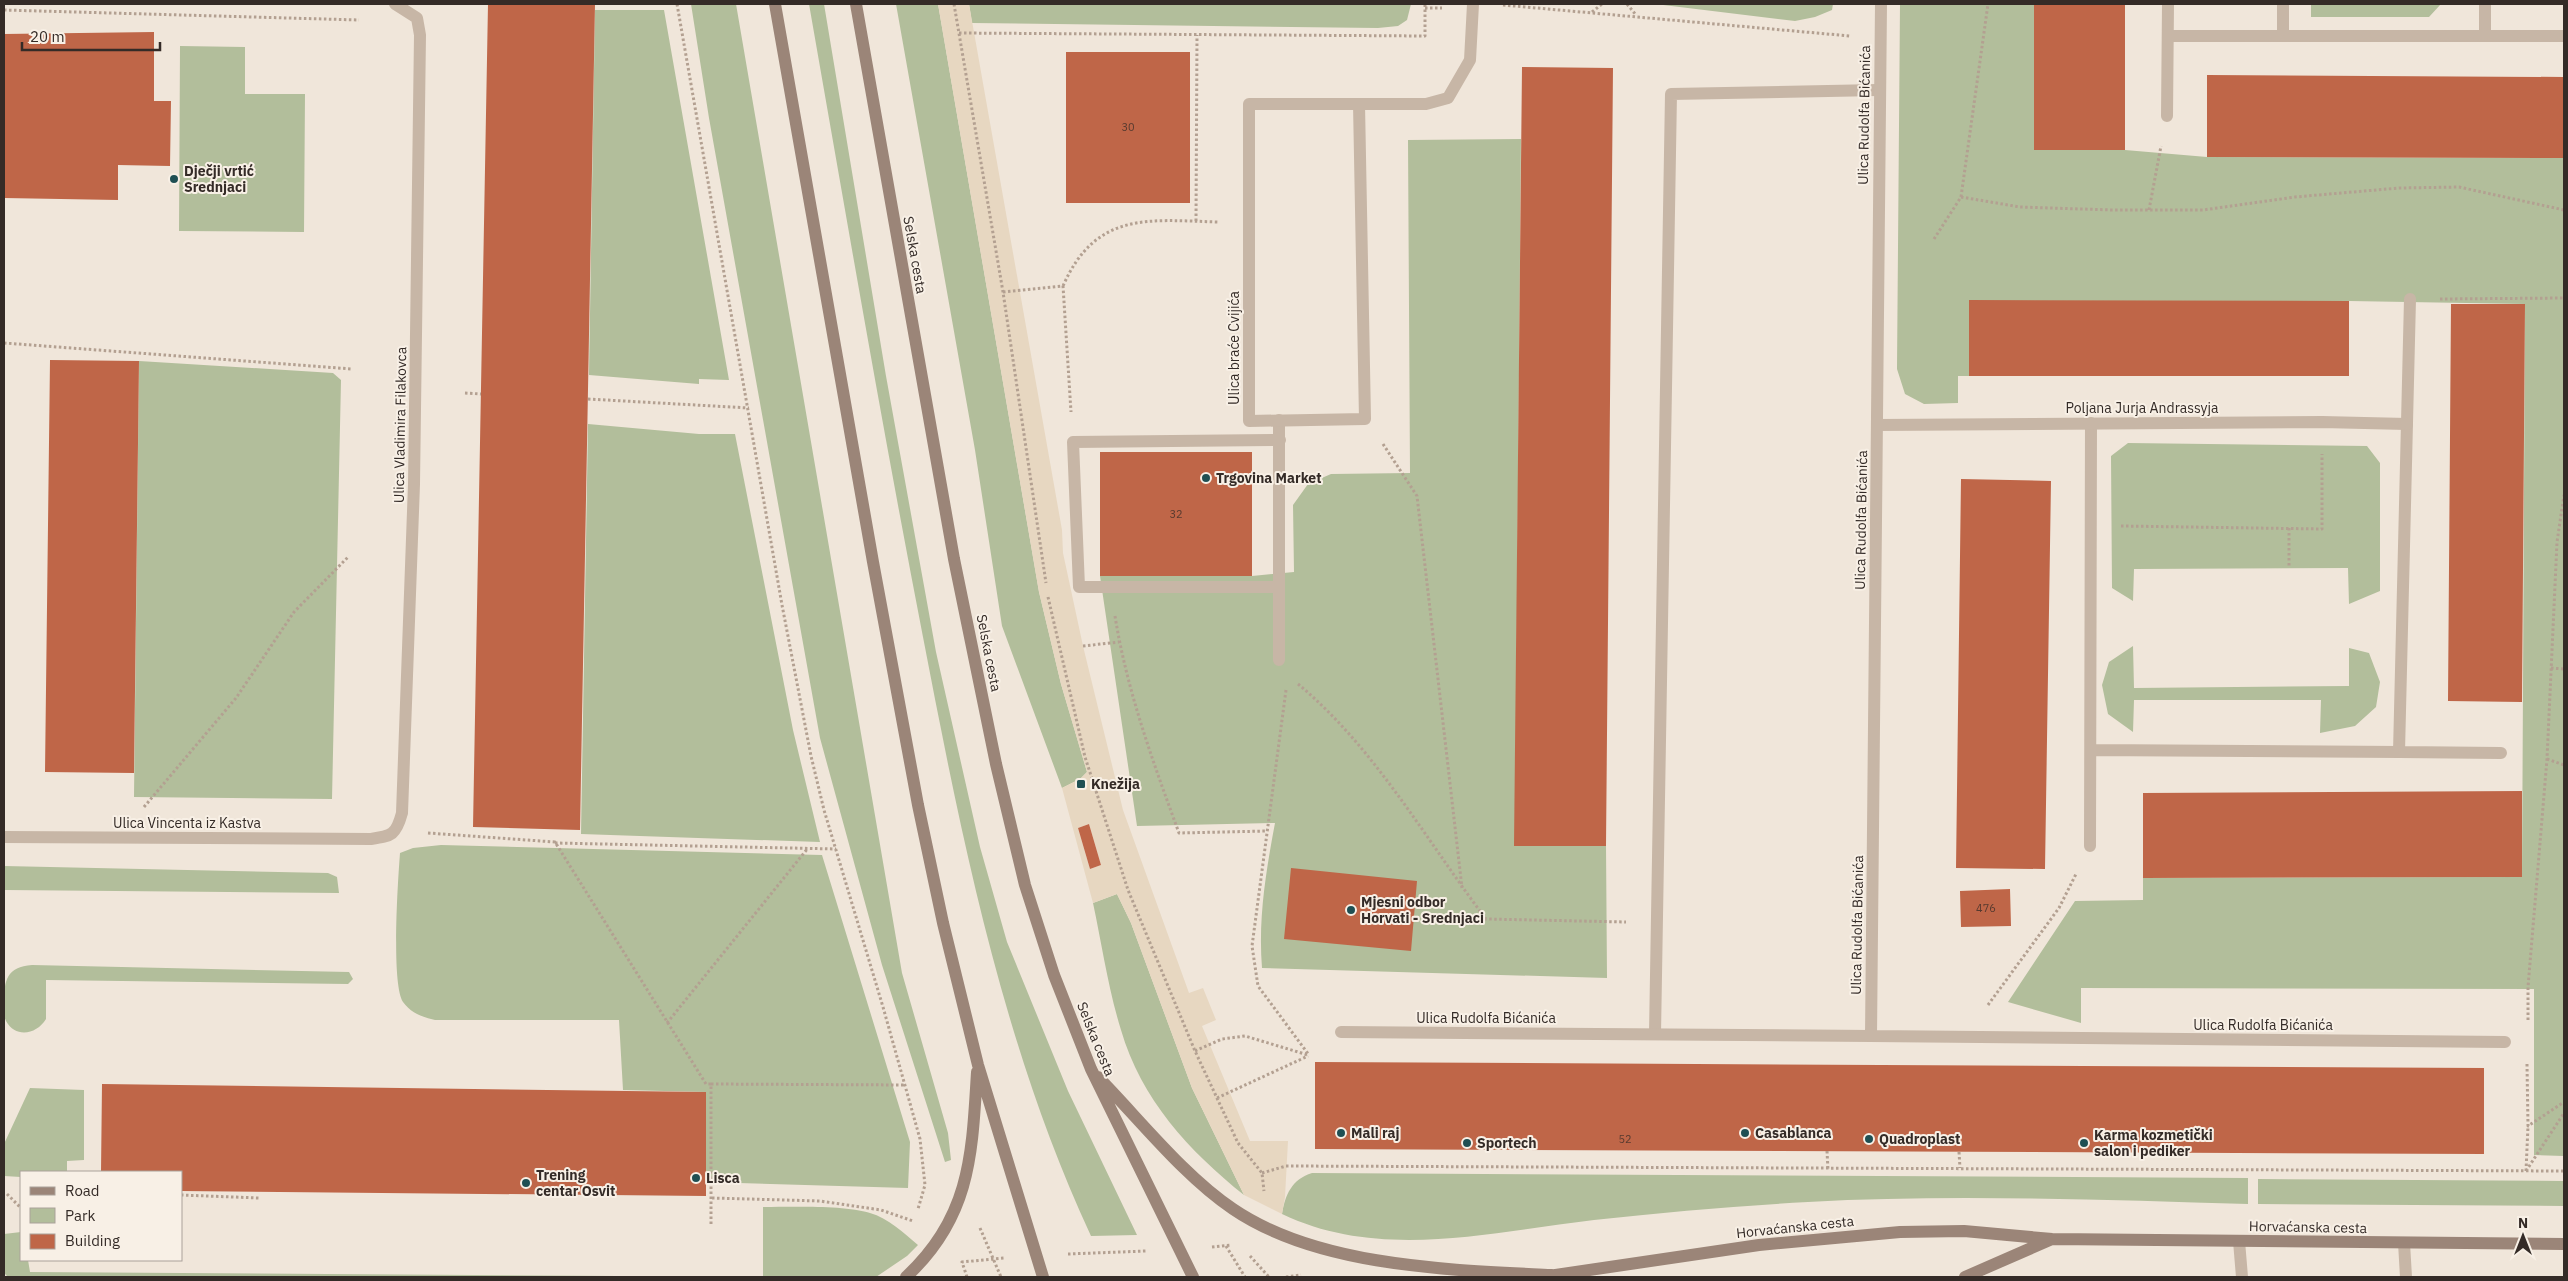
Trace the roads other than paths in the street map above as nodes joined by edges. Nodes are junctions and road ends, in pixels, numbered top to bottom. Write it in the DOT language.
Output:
graph roads {
  1 [pos="395,4"];
  2 [pos="775,4"];
  3 [pos="856,4"];
  4 [pos="1473,4"];
  5 [pos="1880,4"];
  6 [pos="2168,4"];
  7 [pos="2283,4"];
  8 [pos="2485,4"];
  9 [pos="2283,35"];
  10 [pos="2485,35"];
  11 [pos="2168,36"];
  12 [pos="2564,36"];
  13 [pos="1878,90"];
  14 [pos="1359,104"];
  15 [pos="2167,116"];
  16 [pos="2410,299"];
  17 [pos="1280,420"];
  18 [pos="2091,423"];
  19 [pos="2407,424"];
  20 [pos="1877,425"];
  21 [pos="1280,440"];
  22 [pos="1278,587"];
  23 [pos="1279,660"];
  24 [pos="2091,750"];
  25 [pos="2399,752"];
  26 [pos="2501,753"];
  27 [pos="4,837"];
  28 [pos="371,839"];
  29 [pos="2090,846"];
  30 [pos="1341,1032"];
  31 [pos="1655,1034"];
  32 [pos="1871,1036"];
  33 [pos="2505,1042"];
  34 [pos="978,1065"];
  35 [pos="1091,1069"];
  36 [pos="2052,1240"];
  37 [pos="2239,1241"];
  38 [pos="2404,1242"];
  39 [pos="2564,1244"];
  40 [pos="1556,1275"];
  41 [pos="906,1277"];
  42 [pos="1043,1277"];
  43 [pos="1193,1277"];
  44 [pos="1542,1277"];
  45 [pos="1965,1277"];
  46 [pos="2242,1277"];
  47 [pos="2406,1277"];
  1 -- 28 [label="street, Ulica Vladimira Filakovca"];
  2 -- 34 [label="main road"];
  3 -- 35 [label="main road, Selska cesta"];
  4 -- 14 [label="street, Ulica braće Cvijića"];
  5 -- 13 [label="street, Ulica Rudolfa Bićanića"];
  6 -- 11 [label="street"];
  7 -- 9 [label="street"];
  8 -- 10 [label="street"];
  9 -- 10 [label="street"];
  9 -- 11 [label="street"];
  10 -- 12 [label="street"];
  11 -- 15 [label="street"];
  13 -- 20 [label="street, Ulica Rudolfa Bićanića"];
  13 -- 31 [label="street"];
  14 -- 17 [label="street, Ulica braće Cvijića"];
  14 -- 17 [label="street, Ulica braće Cvijića"];
  16 -- 19 [label="street"];
  17 -- 21 [label="street"];
  18 -- 19 [label="street, Poljana Jurja Andrassyja"];
  18 -- 20 [label="street, Poljana Jurja Andrassyja"];
  18 -- 24 [label="street"];
  19 -- 25 [label="street"];
  20 -- 32 [label="street, Ulica Rudolfa Bićanića"];
  21 -- 22 [label="street"];
  21 -- 22 [label="street"];
  22 -- 23 [label="street"];
  24 -- 25 [label="street"];
  24 -- 29 [label="street"];
  25 -- 26 [label="street"];
  27 -- 28 [label="street, Ulica Vincenta iz Kastva"];
  30 -- 31 [label="street, Ulica Rudolfa Bićanića"];
  31 -- 32 [label="street, Ulica Rudolfa Bićanića"];
  32 -- 33 [label="street, Ulica Rudolfa Bićanića"];
  34 -- 41 [label="main road"];
  34 -- 42 [label="main road"];
  35 -- 40 [label="main road"];
  35 -- 43 [label="main road, Selska cesta"];
  36 -- 37 [label="main road, Horvaćanska cesta"];
  36 -- 40 [label="main road, Horvaćanska cesta"];
  36 -- 45 [label="main road, Horvaćanska cesta"];
  37 -- 38 [label="main road, Horvaćanska cesta"];
  37 -- 46 [label="street"];
  38 -- 39 [label="main road, Horvaćanska cesta"];
  38 -- 47 [label="street"];
  40 -- 44 [label="main road, Horvaćanska cesta"];
}
